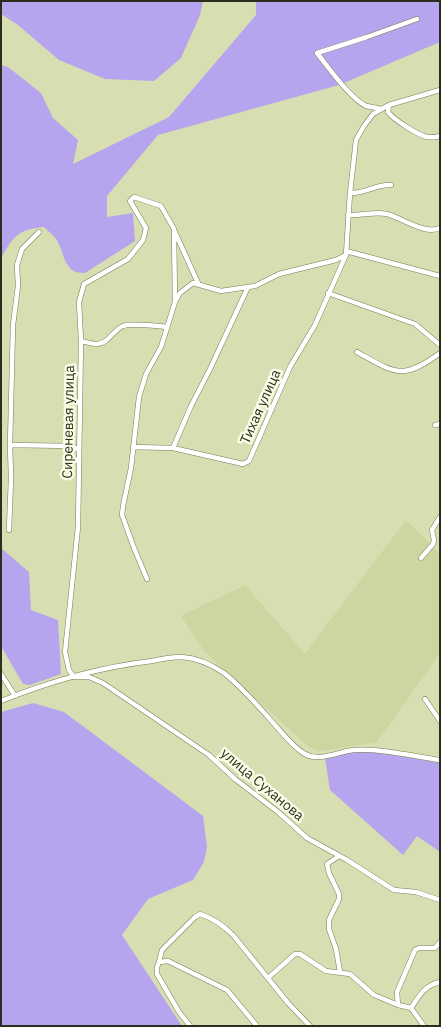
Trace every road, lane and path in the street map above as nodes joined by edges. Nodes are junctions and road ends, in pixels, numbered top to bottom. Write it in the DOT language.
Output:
graph roads {
  1 [pos="417,19"];
  2 [pos="440,90"];
  3 [pos="389,105"];
  4 [pos="382,109"];
  5 [pos="440,136"];
  6 [pos="391,185"];
  7 [pos="350,193"];
  8 [pos="348,215"];
  9 [pos="440,228"];
  10 [pos="174,229"];
  11 [pos="38,232"];
  12 [pos="346,253"];
  13 [pos="440,276"];
  14 [pos="198,283"];
  15 [pos="248,287"];
  16 [pos="328,293"];
  17 [pos="175,302"];
  18 [pos="167,327"];
  19 [pos="81,341"];
  20 [pos="440,346"];
  21 [pos="357,352"];
  22 [pos="440,353"];
  23 [pos="10,445"];
  24 [pos="133,447"];
  25 [pos="173,448"];
  26 [pos="80,451"];
  27 [pos="440,517"];
  28 [pos="9,530"];
  29 [pos="421,558"];
  30 [pos="147,579"];
  31 [pos="1,674"];
  32 [pos="74,676"];
  33 [pos="1,695"];
  34 [pos="15,696"];
  35 [pos="9,698"];
  36 [pos="425,698"];
  37 [pos="1,701"];
  38 [pos="440,721"];
  39 [pos="440,760"];
  40 [pos="339,856"];
  41 [pos="440,900"];
  42 [pos="440,942"];
  43 [pos="159,962"];
  44 [pos="340,972"];
  45 [pos="268,978"];
  46 [pos="440,982"];
  47 [pos="398,1005"];
  48 [pos="411,1008"];
  49 [pos="190,1026"];
  50 [pos="257,1026"];
  51 [pos="310,1026"];
  52 [pos="424,1026"];
  1 -- 4 [label="street"];
  2 -- 3 [label="street"];
  3 -- 4 [label="street"];
  3 -- 5 [label="street"];
  4 -- 7 [label="street"];
  6 -- 7 [label="street"];
  7 -- 8 [label="street"];
  8 -- 9 [label="street"];
  8 -- 12 [label="street"];
  10 -- 14 [label="street"];
  10 -- 17 [label="street"];
  10 -- 19 [label="street, Сиреневая улица"];
  11 -- 23 [label="street"];
  12 -- 13 [label="street"];
  12 -- 15 [label="street"];
  12 -- 16 [label="street, Тихая улица"];
  14 -- 15 [label="street"];
  14 -- 17 [label="street"];
  15 -- 25 [label="street"];
  16 -- 20 [label="street"];
  16 -- 25 [label="street, Тихая улица"];
  17 -- 18 [label="street"];
  18 -- 19 [label="street"];
  18 -- 24 [label="street"];
  19 -- 26 [label="street, Сиреневая улица"];
  21 -- 22 [label="street"];
  23 -- 26 [label="street"];
  23 -- 28 [label="street"];
  24 -- 25 [label="street, Тихая улица"];
  24 -- 30 [label="street"];
  26 -- 32 [label="street, Сиреневая улица"];
  27 -- 29 [label="street"];
  31 -- 34 [label="street"];
  32 -- 34 [label="street"];
  32 -- 39 [label="street"];
  32 -- 40 [label="street, улица Суханова"];
  33 -- 35 [label="street"];
  34 -- 35 [label="street"];
  35 -- 37 [label="street"];
  36 -- 38 [label="street"];
  40 -- 41 [label="street, улица Суханова"];
  40 -- 44 [label="street"];
  42 -- 47 [label="street"];
  43 -- 45 [label="street"];
  43 -- 49 [label="street"];
  43 -- 50 [label="street"];
  44 -- 45 [label="street"];
  44 -- 47 [label="street"];
  45 -- 51 [label="street"];
  46 -- 48 [label="street"];
  47 -- 48 [label="street"];
  48 -- 52 [label="street"];
}
